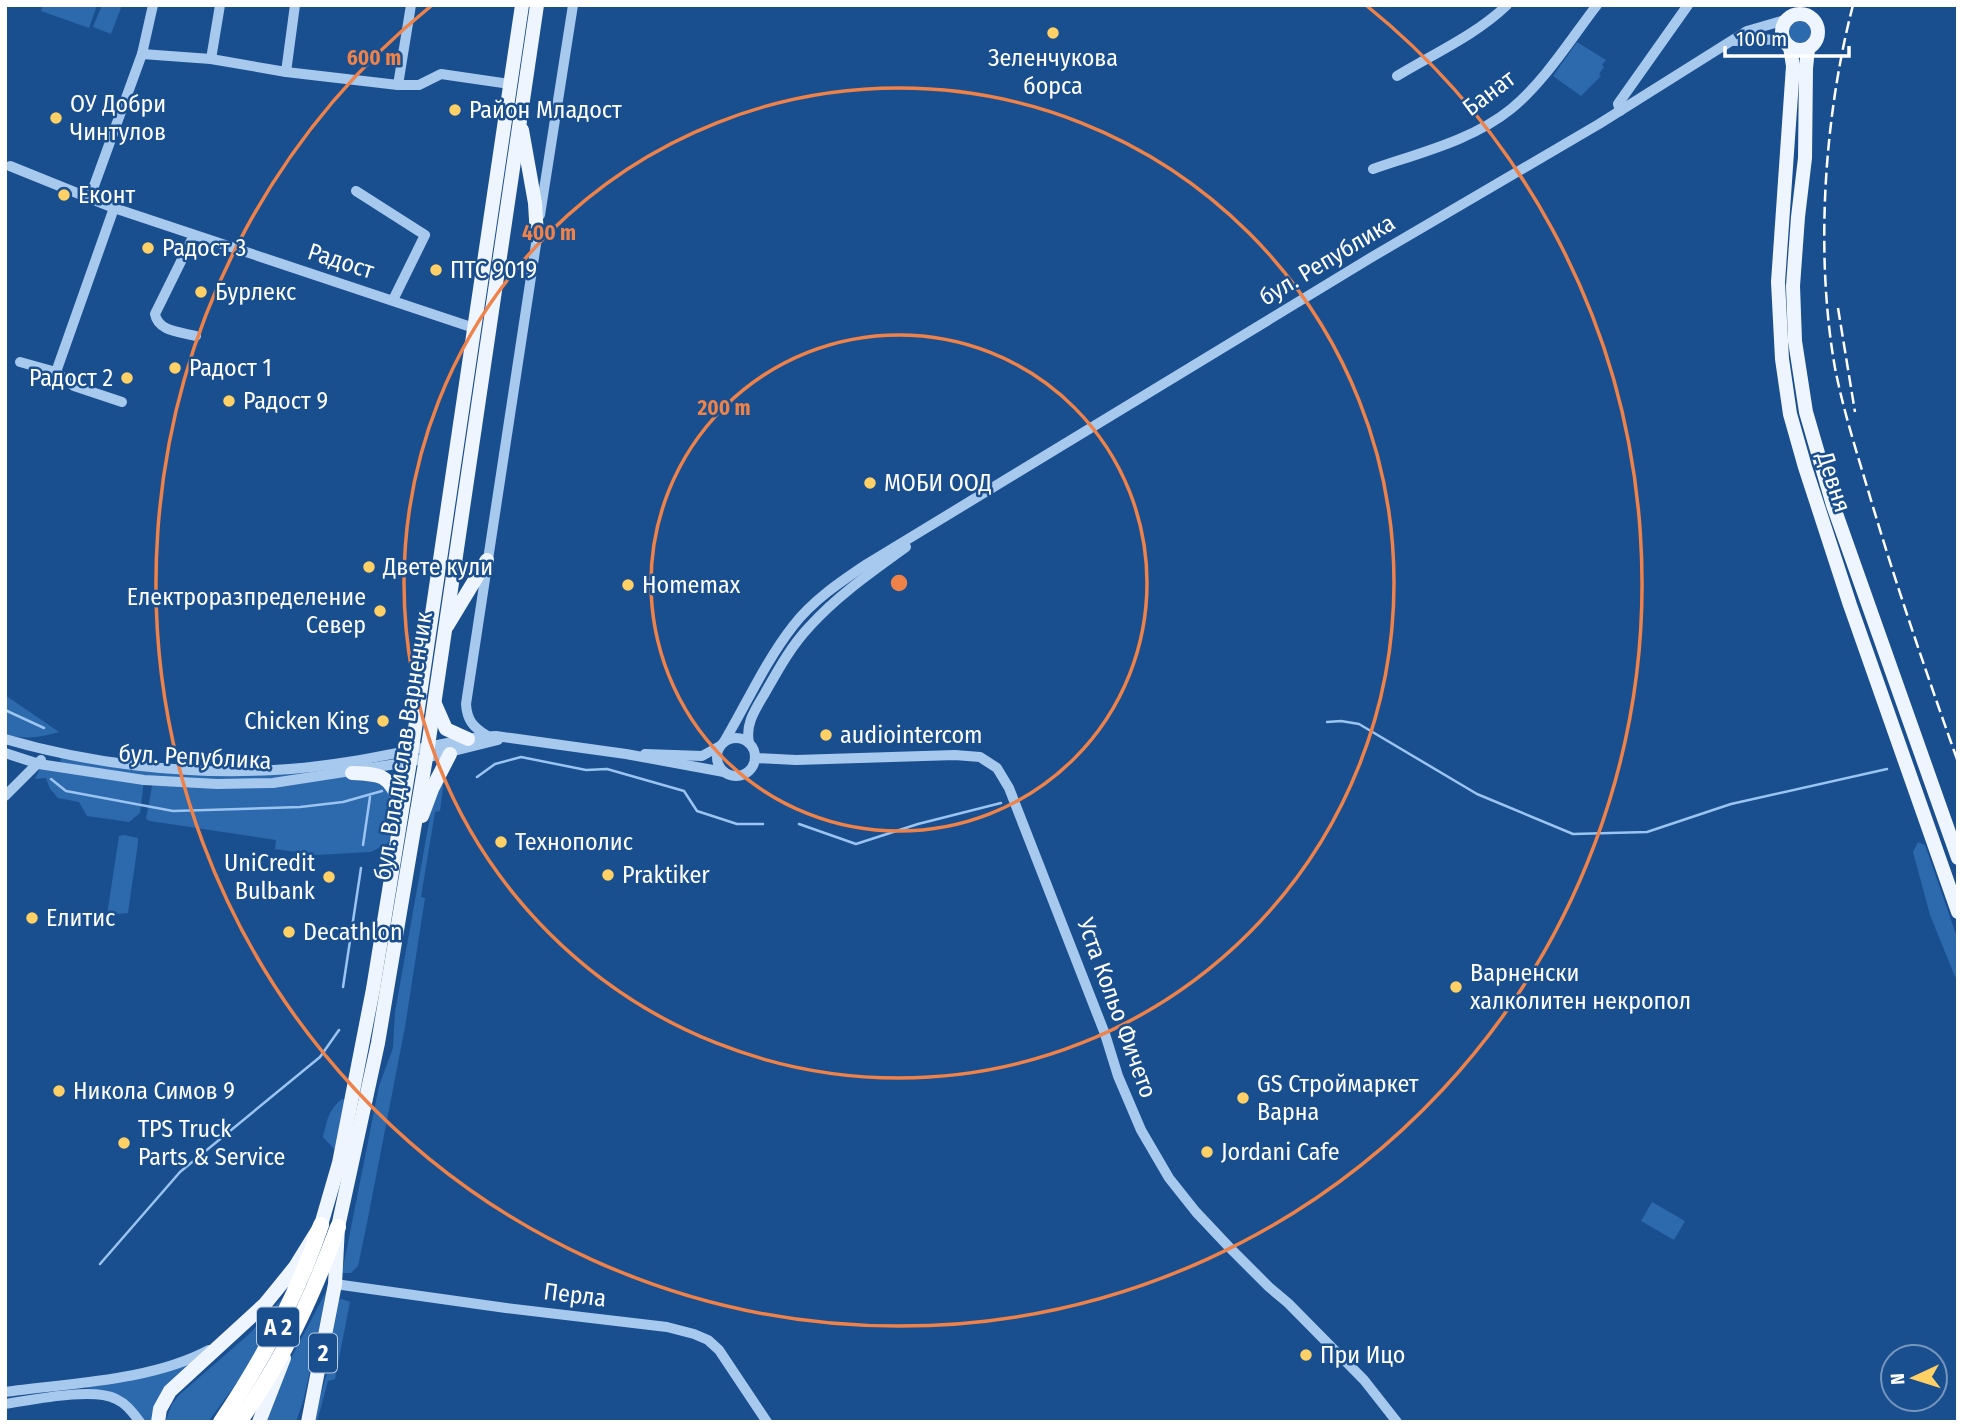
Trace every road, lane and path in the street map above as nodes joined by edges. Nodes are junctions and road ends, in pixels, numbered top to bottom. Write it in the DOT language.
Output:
graph roads {
  1 [pos="153,5"];
  2 [pos="220,5"];
  3 [pos="295,5"];
  4 [pos="411,5"];
  5 [pos="522,5"];
  6 [pos="537,5"];
  7 [pos="573,5"];
  8 [pos="1507,5"];
  9 [pos="1597,5"];
  10 [pos="1688,5"];
  11 [pos="1815,12"];
  12 [pos="1796,13"];
  13 [pos="1732,41"];
  14 [pos="1786,43"];
  15 [pos="1808,49"];
  16 [pos="142,54"];
  17 [pos="211,59"];
  18 [pos="286,72"];
  19 [pos="1397,76"];
  20 [pos="510,84"];
  21 [pos="398,85"];
  22 [pos="1620,111"];
  23 [pos="520,121"];
  24 [pos="10,166"];
  25 [pos="1374,169"];
  26 [pos="356,191"];
  27 [pos="90,197"];
  28 [pos="114,208"];
  29 [pos="194,235"];
  30 [pos="537,236"];
  31 [pos="393,300"];
  32 [pos="474,328"];
  33 [pos="196,336"];
  34 [pos="20,362"];
  35 [pos="56,372"];
  36 [pos="122,402"];
  37 [pos="945,518"];
  38 [pos="487,560"];
  39 [pos="445,630"];
  40 [pos="434,701"];
  41 [pos="486,736"];
  42 [pos="508,738"];
  43 [pos="5,739"];
  44 [pos="468,739"];
  45 [pos="749,743"];
  46 [pos="722,744"];
  47 [pos="46,752"];
  48 [pos="426,752"];
  49 [pos="5,753"];
  50 [pos="450,754"];
  51 [pos="626,754"];
  52 [pos="411,756"];
  53 [pos="755,758"];
  54 [pos="39,764"];
  55 [pos="352,772"];
  56 [pos="724,772"];
  57 [pos="5,796"];
  58 [pos="401,805"];
  59 [pos="410,847"];
  60 [pos="1958,858"];
  61 [pos="1958,912"];
  62 [pos="321,1225"];
  63 [pos="338,1227"];
  64 [pos="334,1284"];
  65 [pos="230,1338"];
  66 [pos="289,1344"];
  67 [pos="5,1392"];
  68 [pos="5,1404"];
  69 [pos="141,1422"];
  70 [pos="158,1422"];
  71 [pos="221,1422"];
  72 [pos="239,1422"];
  73 [pos="259,1422"];
  74 [pos="308,1422"];
  75 [pos="767,1422"];
  76 [pos="1397,1422"];
  1 -- 16 [label="street"];
  2 -- 17 [label="street"];
  3 -- 18 [label="street"];
  4 -- 21 [label="street"];
  5 -- 20 [label="main road, бул. Владислав Варненчик"];
  6 -- 23 [label="main road, бул. Владислав Варненчик"];
  7 -- 30 [label="street"];
  8 -- 19 [label="street"];
  9 -- 25 [label="street, Банат"];
  10 -- 22 [label="street"];
  11 -- 12 [label="main road"];
  11 -- 15 [label="main road"];
  12 -- 13 [label="street, бул. Република"];
  12 -- 14 [label="main road"];
  13 -- 14 [label="street, бул. Република"];
  13 -- 22 [label="street, бул. Република"];
  14 -- 15 [label="main road"];
  14 -- 61 [label="main road, Девня"];
  15 -- 60 [label="main road, Девня"];
  16 -- 17 [label="street"];
  16 -- 27 [label="street"];
  17 -- 18 [label="street"];
  18 -- 21 [label="street"];
  20 -- 21 [label="street"];
  20 -- 32 [label="main road, бул. Владислав Варненчик"];
  22 -- 37 [label="street, бул. Република"];
  23 -- 30 [label="main road"];
  23 -- 39 [label="main road, бул. Владислав Варненчик"];
  24 -- 27 [label="street, Радост"];
  26 -- 31 [label="street"];
  27 -- 28 [label="street, Радост"];
  28 -- 29 [label="street, Радост"];
  28 -- 35 [label="street"];
  29 -- 31 [label="street, Радост"];
  29 -- 33 [label="street"];
  30 -- 38 [label="street"];
  31 -- 32 [label="street, Радост"];
  32 -- 52 [label="main road, бул. Владислав Варненчик"];
  34 -- 35 [label="street"];
  35 -- 36 [label="street"];
  37 -- 45 [label="street, бул. Република"];
  37 -- 46 [label="street, бул. Република"];
  38 -- 39 [label="main road"];
  38 -- 41 [label="street"];
  39 -- 40 [label="main road, бул. Владислав Варненчик"];
  40 -- 44 [label="main road"];
  40 -- 48 [label="main road, бул. Владислав Варненчик"];
  41 -- 42 [label="street, бул. Република"];
  41 -- 44 [label="street, бул. Република"];
  42 -- 50 [label="street, бул. Република"];
  42 -- 51 [label="street, бул. Република"];
  43 -- 47 [label="street, бул. Република"];
  44 -- 48 [label="street, бул. Република"];
  45 -- 46 [label="street, бул. Република"];
  45 -- 53 [label="street"];
  46 -- 51 [label="street, бул. Република"];
  46 -- 56 [label="street"];
  47 -- 52 [label="street, бул. Република"];
  47 -- 54 [label="street"];
  48 -- 50 [label="street, бул. Република"];
  48 -- 52 [label="street, бул. Република"];
  48 -- 59 [label="main road, бул. Владислав Варненчик"];
  49 -- 54 [label="street, бул. Република"];
  50 -- 59 [label="main road"];
  51 -- 56 [label="street, бул. Република"];
  52 -- 55 [label="street, бул. Република"];
  52 -- 58 [label="main road, бул. Владислав Варненчик"];
  53 -- 56 [label="street, бул. Република"];
  53 -- 76 [label="street, Уста Кольо Фичето"];
  54 -- 55 [label="street, бул. Република"];
  54 -- 57 [label="street"];
  55 -- 58 [label="main road"];
  58 -- 62 [label="main road, бул. Владислав Варненчик"];
  59 -- 63 [label="main road, бул. Владислав Варненчик"];
  62 -- 65 [label="main road, бул. Владислав Варненчик"];
  62 -- 71 [label="highway, A 2"];
  63 -- 64 [label="main road, бул. Владислав Варненчик / 2"];
  63 -- 66 [label="highway, A 2"];
  64 -- 74 [label="main road, 2"];
  64 -- 75 [label="street, Перла"];
  65 -- 67 [label="street"];
  65 -- 70 [label="main road, бул. Владислав Варненчик"];
  66 -- 72 [label="highway, A 2"];
  66 -- 73 [label="main road"];
  68 -- 69 [label="street"];
}
